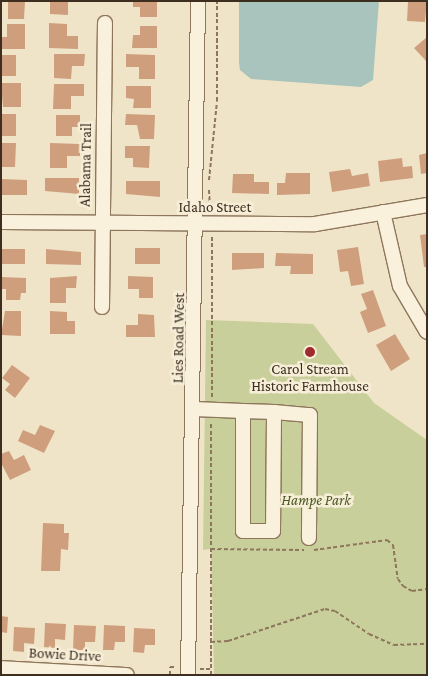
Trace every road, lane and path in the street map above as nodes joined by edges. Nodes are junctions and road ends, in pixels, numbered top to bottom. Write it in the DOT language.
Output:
graph roads {
  1 [pos="198,1"];
  2 [pos="217,1"];
  3 [pos="104,23"];
  4 [pos="427,205"];
  5 [pos="383,212"];
  6 [pos="1,222"];
  7 [pos="102,223"];
  8 [pos="211,224"];
  9 [pos="197,225"];
  10 [pos="102,307"];
  11 [pos="427,332"];
  12 [pos="194,409"];
  13 [pos="211,409"];
  14 [pos="244,411"];
  15 [pos="274,412"];
  16 [pos="309,538"];
  17 [pos="211,549"];
  18 [pos="427,589"];
  19 [pos="211,642"];
  20 [pos="427,644"];
  21 [pos="1,668"];
  22 [pos="211,669"];
  23 [pos="195,672"];
  24 [pos="127,675"];
  25 [pos="211,675"];
  1 -- 9 [label="street, Lies Road West"];
  2 -- 8 [label="path"];
  3 -- 7 [label="street, Alabama Trail"];
  4 -- 5 [label="street, Idaho Street"];
  5 -- 8 [label="street, Idaho Street"];
  5 -- 11 [label="street"];
  6 -- 7 [label="street, Idaho Street"];
  7 -- 9 [label="street, Idaho Street"];
  7 -- 10 [label="street, Alabama Trail"];
  8 -- 9 [label="street, Idaho Street"];
  8 -- 13 [label="path"];
  9 -- 12 [label="street, Lies Road West"];
  12 -- 13 [label="street"];
  12 -- 23 [label="street, Lies Road West"];
  13 -- 14 [label="street"];
  13 -- 17 [label="path"];
  14 -- 15 [label="street"];
  14 -- 15 [label="street"];
  15 -- 16 [label="street"];
  17 -- 18 [label="path"];
  17 -- 19 [label="path"];
  19 -- 20 [label="path"];
  19 -- 22 [label="path"];
  21 -- 24 [label="street, Bowie Drive"];
  22 -- 23 [label="path"];
  22 -- 25 [label="path"];
}
